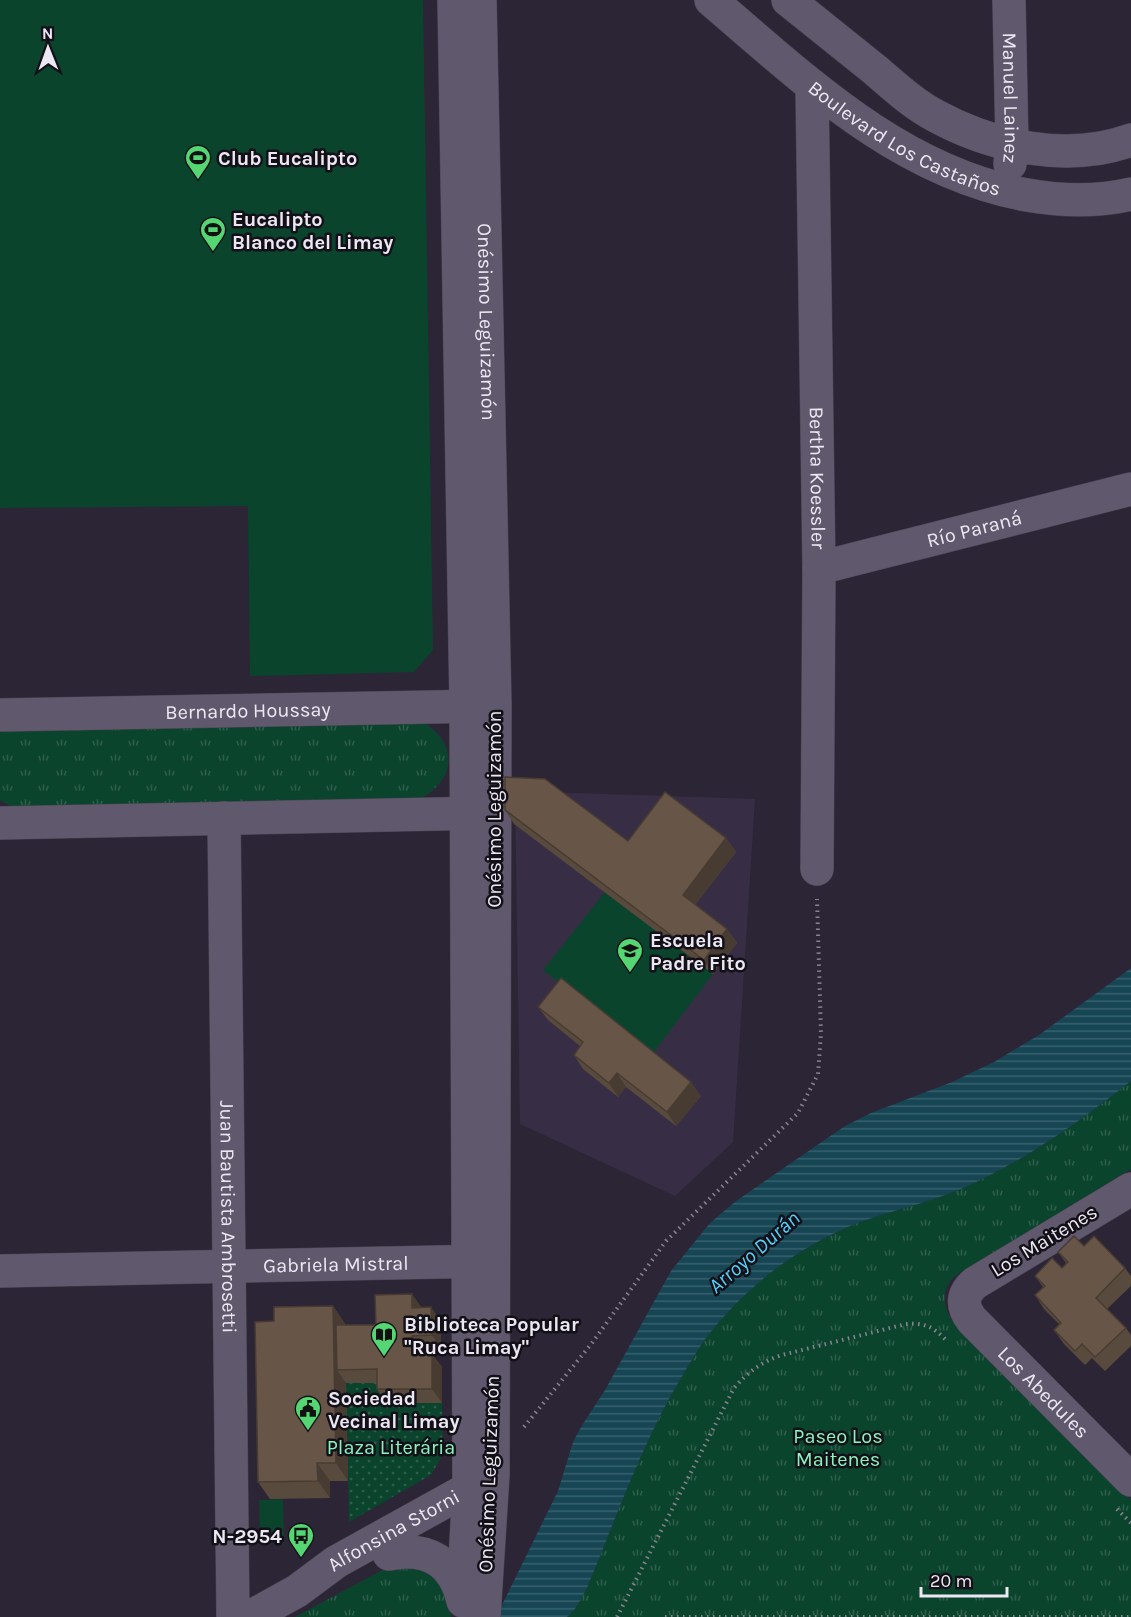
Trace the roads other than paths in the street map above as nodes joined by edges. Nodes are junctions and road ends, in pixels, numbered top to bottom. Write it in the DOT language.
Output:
graph roads {
  1 [pos="454,0"];
  2 [pos="480,0"];
  3 [pos="711,0"];
  4 [pos="788,0"];
  5 [pos="1009,0"];
  6 [pos="812,86"];
  7 [pos="1131,140"];
  8 [pos="1012,144"];
  9 [pos="990,186"];
  10 [pos="1131,194"];
  11 [pos="1131,489"];
  12 [pos="819,568"];
  13 [pos="480,706"];
  14 [pos="0,715"];
  15 [pos="480,813"];
  16 [pos="224,818"];
  17 [pos="0,822"];
  18 [pos="817,869"];
  19 [pos="1131,1189"];
  20 [pos="480,1261"];
  21 [pos="229,1266"];
  22 [pos="0,1271"];
  23 [pos="964,1299"];
  24 [pos="1131,1479"];
  25 [pos="480,1494"];
  26 [pos="389,1554"];
  27 [pos="297,1591"];
  28 [pos="470,1612"];
  29 [pos="233,1617"];
  30 [pos="250,1617"];
  1 -- 13 [label="street, Onésimo Leguizamón"];
  2 -- 13 [label="street, Onésimo Leguizamón"];
  3 -- 6 [label="street, Boulevard Los Castaños"];
  4 -- 8 [label="street, Boulevard Los Castaños"];
  5 -- 8 [label="street, Manuel Lainez"];
  6 -- 9 [label="street, Boulevard Los Castaños"];
  6 -- 12 [label="street, Bertha Koessler"];
  7 -- 8 [label="street, Boulevard Los Castaños"];
  8 -- 9 [label="street, Manuel Lainez"];
  9 -- 10 [label="street, Boulevard Los Castaños"];
  11 -- 12 [label="street, Río Paraná"];
  12 -- 18 [label="street, Bertha Koessler"];
  13 -- 14 [label="street, Bernardo Houssay"];
  13 -- 15 [label="street, Onésimo Leguizamón"];
  15 -- 16 [label="street"];
  15 -- 20 [label="street, Onésimo Leguizamón"];
  16 -- 17 [label="street"];
  16 -- 21 [label="street, Juan Bautista Ambrosetti"];
  19 -- 23 [label="street, Los Maitenes"];
  20 -- 21 [label="street, Gabriela Mistral"];
  20 -- 25 [label="street, Onésimo Leguizamón"];
  21 -- 22 [label="street, Gabriela Mistral"];
  21 -- 29 [label="street, Juan Bautista Ambrosetti"];
  23 -- 24 [label="street, Los Abedules"];
  25 -- 26 [label="street, Alfonsina Storni"];
  25 -- 27 [label="street, Alfonsina Storni"];
  25 -- 28 [label="street, Onésimo Leguizamón"];
  26 -- 27 [label="street, Alfonsina Storni"];
  26 -- 28 [label="street"];
  27 -- 30 [label="street, Alfonsina Storni"];
}
